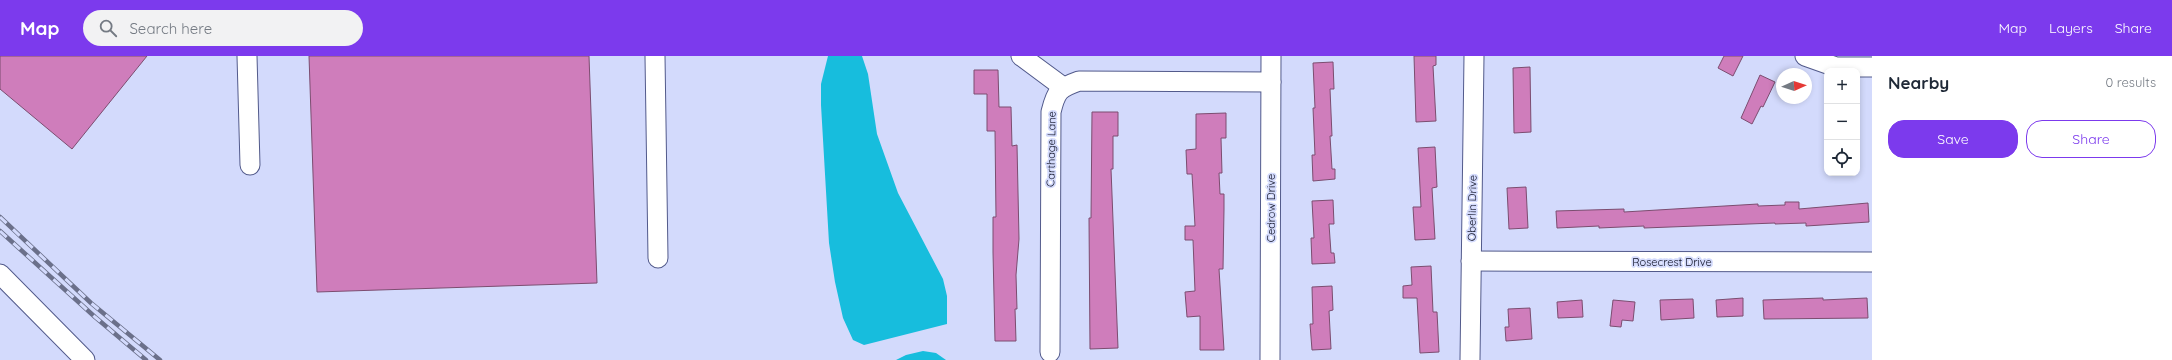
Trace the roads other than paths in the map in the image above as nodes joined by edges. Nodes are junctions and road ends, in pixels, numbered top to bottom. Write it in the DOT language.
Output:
graph roads {
  1 [pos="247,56"];
  2 [pos="655,56"];
  3 [pos="1021,56"];
  4 [pos="1271,56"];
  5 [pos="1474,56"];
  6 [pos="1805,56"];
  7 [pos="1872,67"];
  8 [pos="1272,82"];
  9 [pos="1063,87"];
  10 [pos="250,164"];
  11 [pos="658,258"];
  12 [pos="1471,262"];
  13 [pos="1872,262"];
  14 [pos="0,274"];
  15 [pos="7,291"];
  16 [pos="1050,352"];
  17 [pos="85,360"];
  18 [pos="1270,360"];
  19 [pos="1470,360"];
  1 -- 10 [label="street"];
  2 -- 11 [label="street"];
  3 -- 9 [label="street"];
  4 -- 8 [label="street, Cedrow Drive"];
  5 -- 12 [label="street, Oberlin Drive"];
  6 -- 7 [label="street"];
  8 -- 9 [label="street"];
  8 -- 18 [label="street, Cedrow Drive"];
  9 -- 16 [label="street, Carthage Lane"];
  12 -- 13 [label="street, Rosecrest Drive"];
  12 -- 19 [label="street, Oberlin Drive"];
  14 -- 15 [label="street"];
  15 -- 17 [label="street"];
}
